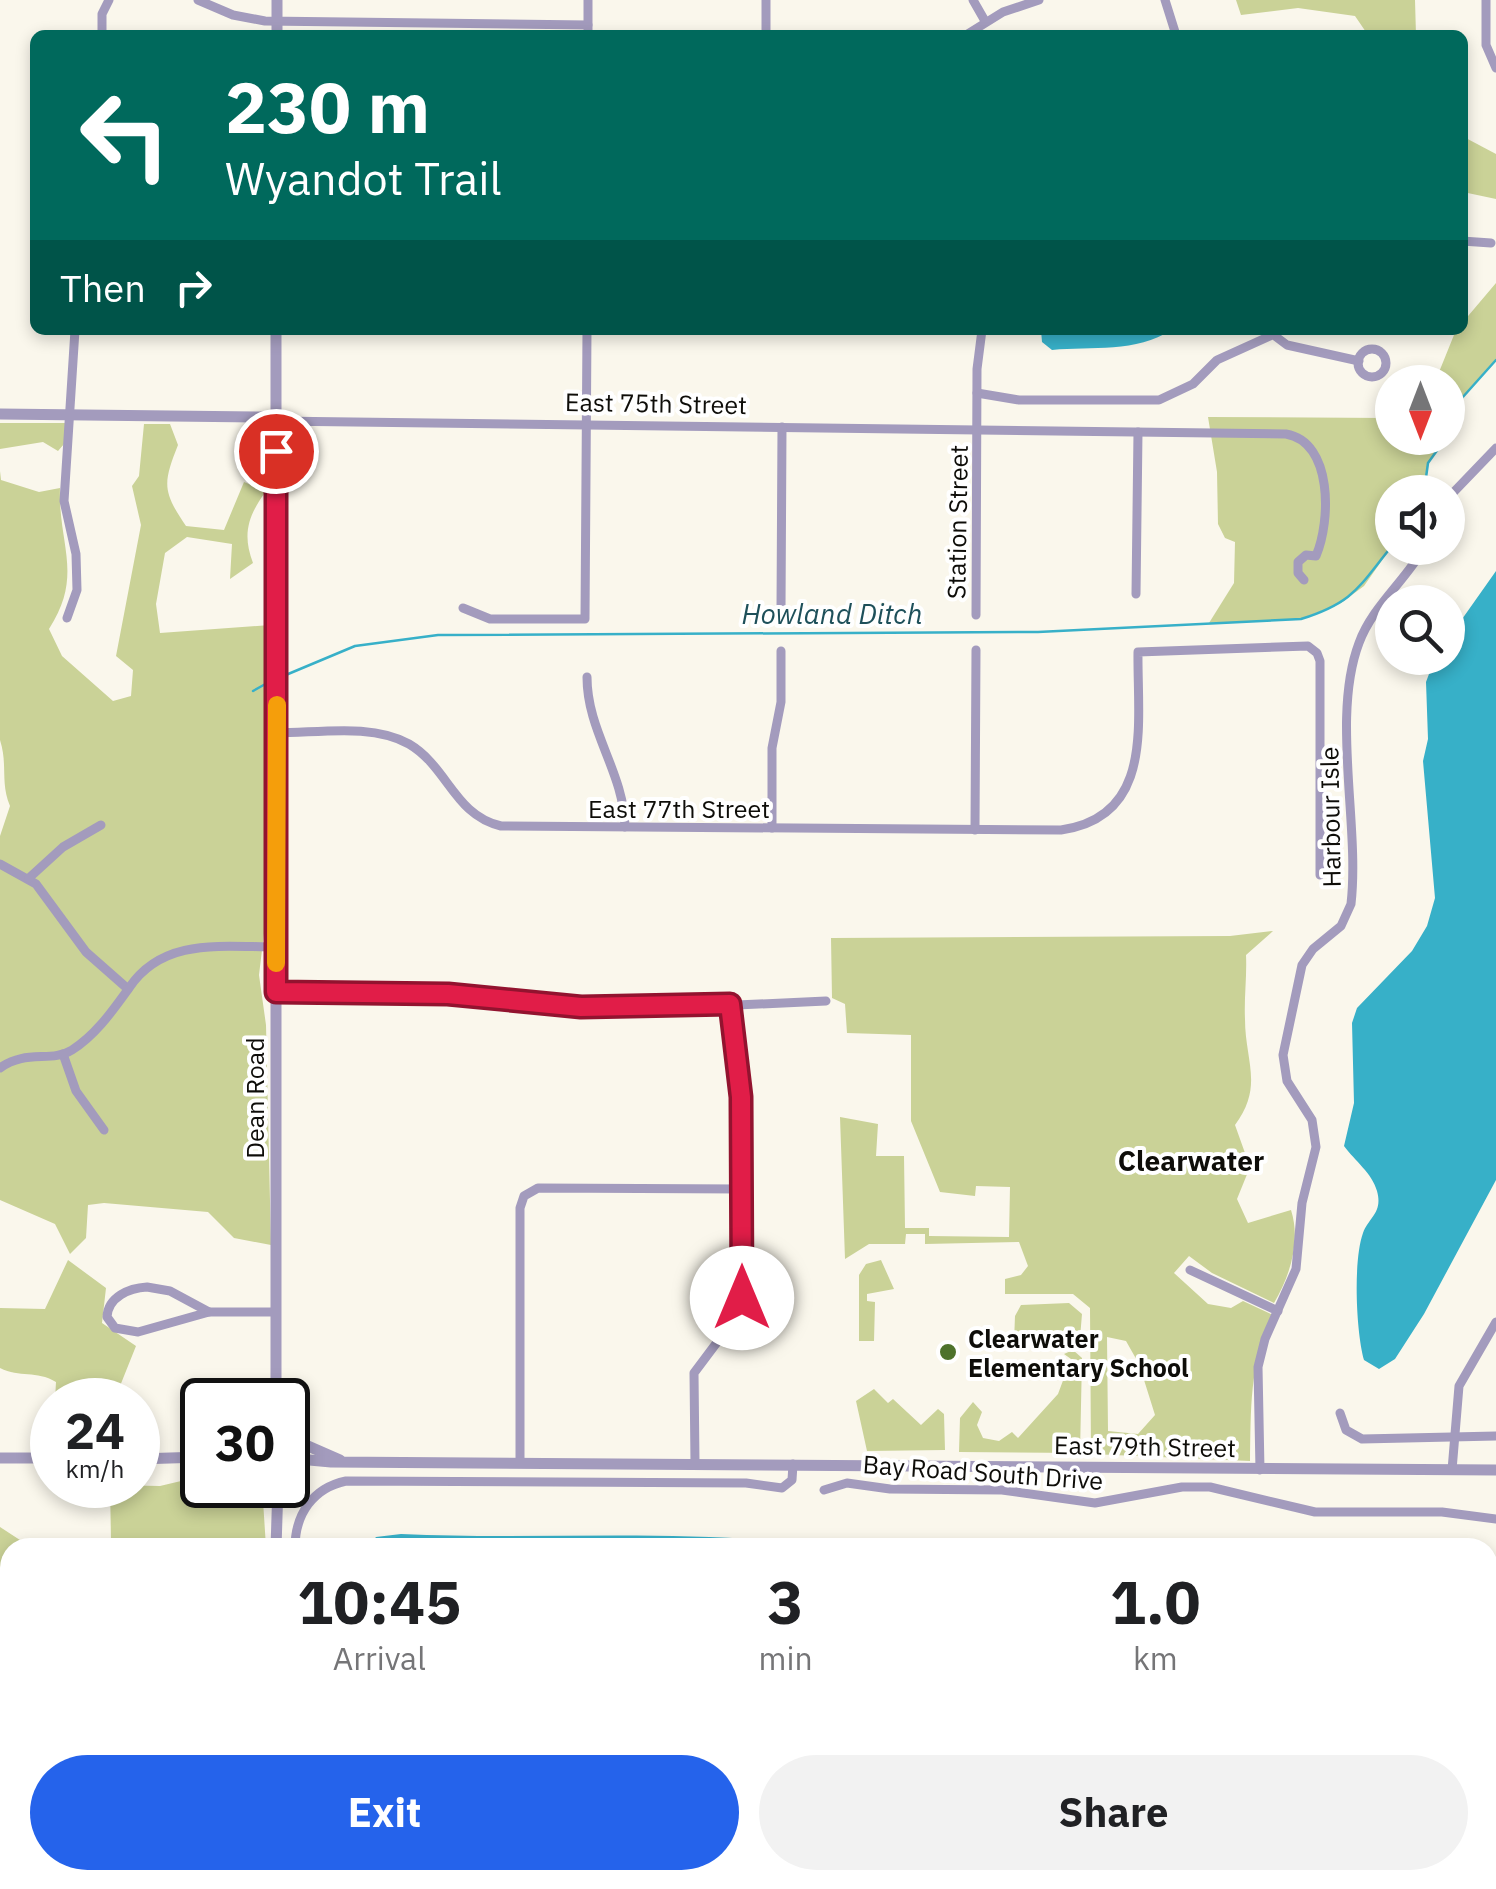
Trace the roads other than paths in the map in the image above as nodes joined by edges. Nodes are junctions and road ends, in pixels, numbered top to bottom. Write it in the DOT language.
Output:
graph roads {
  1 [pos="109,0"];
  2 [pos="198,0"];
  3 [pos="277,0"];
  4 [pos="588,0"];
  5 [pos="766,0"];
  6 [pos="973,0"];
  7 [pos="1039,0"];
  8 [pos="1165,0"];
  9 [pos="1486,0"];
  10 [pos="277,21"];
  11 [pos="985,21"];
  12 [pos="102,30"];
  13 [pos="277,30"];
  14 [pos="588,30"];
  15 [pos="766,30"];
  16 [pos="973,30"];
  17 [pos="1174,30"];
  18 [pos="1496,68"];
  19 [pos="1468,241"];
  20 [pos="1492,243"];
  21 [pos="75,335"];
  22 [pos="276,335"];
  23 [pos="587,335"];
  24 [pos="982,335"];
  25 [pos="1265,335"];
  26 [pos="1272,335"];
  27 [pos="1359,361"];
  28 [pos="977,392"];
  29 [pos="0,414"];
  30 [pos="73,415"];
  31 [pos="275,421"];
  32 [pos="586,425"];
  33 [pos="782,427"];
  34 [pos="978,430"];
  35 [pos="1138,432"];
  36 [pos="1496,448"];
  37 [pos="1465,480"];
  38 [pos="1411,565"];
  39 [pos="1304,580"];
  40 [pos="1136,594"];
  41 [pos="462,608"];
  42 [pos="782,609"];
  43 [pos="976,615"];
  44 [pos="67,618"];
  45 [pos="976,650"];
  46 [pos="781,651"];
  47 [pos="586,677"];
  48 [pos="277,733"];
  49 [pos="101,825"];
  50 [pos="625,827"];
  51 [pos="772,828"];
  52 [pos="976,830"];
  53 [pos="0,864"];
  54 [pos="1320,875"];
  55 [pos="29,878"];
  56 [pos="276,948"];
  57 [pos="128,989"];
  58 [pos="276,992"];
  59 [pos="826,1001"];
  60 [pos="730,1004"];
  61 [pos="63,1054"];
  62 [pos="0,1068"];
  63 [pos="104,1130"];
  64 [pos="741,1189"];
  65 [pos="1190,1270"];
  66 [pos="1278,1311"];
  67 [pos="208,1312"];
  68 [pos="276,1312"];
  69 [pos="1496,1322"];
  70 [pos="276,1378"];
  71 [pos="1340,1413"];
  72 [pos="1453,1434"];
  73 [pos="1496,1436"];
  74 [pos="310,1445"];
  75 [pos="0,1458"];
  76 [pos="30,1458"];
  77 [pos="310,1459"];
  78 [pos="340,1460"];
  79 [pos="520,1462"];
  80 [pos="695,1464"];
  81 [pos="793,1464"];
  82 [pos="1260,1470"];
  83 [pos="1452,1470"];
  84 [pos="1496,1470"];
  85 [pos="824,1490"];
  86 [pos="276,1508"];
  87 [pos="1496,1519"];
  88 [pos="276,1538"];
  89 [pos="297,1538"];
  1 -- 12 [label="street"];
  2 -- 10 [label="street"];
  3 -- 10 [label="street"];
  4 -- 14 [label="street"];
  5 -- 15 [label="street"];
  6 -- 11 [label="street"];
  7 -- 11 [label="street"];
  8 -- 17 [label="street"];
  9 -- 18 [label="street"];
  10 -- 13 [label="street"];
  10 -- 14 [label="street"];
  11 -- 16 [label="street"];
  19 -- 20 [label="street"];
  21 -- 30 [label="street"];
  22 -- 31 [label="street, Dean Road"];
  23 -- 32 [label="street"];
  24 -- 28 [label="street, Station Street"];
  25 -- 28 [label="street"];
  26 -- 27 [label="street"];
  28 -- 34 [label="street, Station Street"];
  29 -- 30 [label="street, East 75th Street"];
  30 -- 31 [label="street, East 75th Street"];
  30 -- 44 [label="street"];
  31 -- 32 [label="street, East 75th Street"];
  31 -- 48 [label="street, Dean Road"];
  32 -- 33 [label="street, East 75th Street"];
  32 -- 41 [label="street"];
  33 -- 34 [label="street, East 75th Street"];
  33 -- 42 [label="street"];
  34 -- 35 [label="street, East 75th Street"];
  34 -- 43 [label="street, Station Street"];
  35 -- 39 [label="street, East 75th Street"];
  35 -- 40 [label="street"];
  36 -- 37 [label="street"];
  38 -- 66 [label="street, Harbour Isle"];
  45 -- 52 [label="street"];
  46 -- 51 [label="street"];
  47 -- 50 [label="street"];
  48 -- 50 [label="street, East 77th Street"];
  48 -- 56 [label="street, Dean Road"];
  49 -- 55 [label="street"];
  50 -- 51 [label="street, East 77th Street"];
  51 -- 52 [label="street, East 77th Street"];
  52 -- 54 [label="street, East 77th Street"];
  53 -- 55 [label="street"];
  55 -- 57 [label="street"];
  56 -- 57 [label="street"];
  56 -- 58 [label="street, Dean Road"];
  57 -- 61 [label="street"];
  58 -- 60 [label="street"];
  58 -- 68 [label="street, Dean Road"];
  59 -- 60 [label="street"];
  60 -- 64 [label="street"];
  61 -- 62 [label="street"];
  61 -- 63 [label="street"];
  64 -- 79 [label="street"];
  64 -- 80 [label="street"];
  65 -- 66 [label="street"];
  66 -- 82 [label="street, Harbour Isle"];
  67 -- 67 [label="street"];
  67 -- 68 [label="street"];
  68 -- 70 [label="street, Dean Road"];
  69 -- 72 [label="street"];
  71 -- 72 [label="street"];
  72 -- 73 [label="street"];
  72 -- 83 [label="street"];
  74 -- 78 [label="street, East 79th Street"];
  75 -- 76 [label="street"];
  77 -- 78 [label="street, East 79th Street"];
  78 -- 79 [label="street, East 79th Street"];
  79 -- 80 [label="street, East 79th Street"];
  80 -- 81 [label="street, East 79th Street"];
  81 -- 82 [label="street, East 79th Street"];
  81 -- 89 [label="street"];
  82 -- 83 [label="street, East 79th Street"];
  83 -- 84 [label="street, East 79th Street"];
  85 -- 87 [label="street, Bay Road South Drive"];
  86 -- 88 [label="street"];
}
